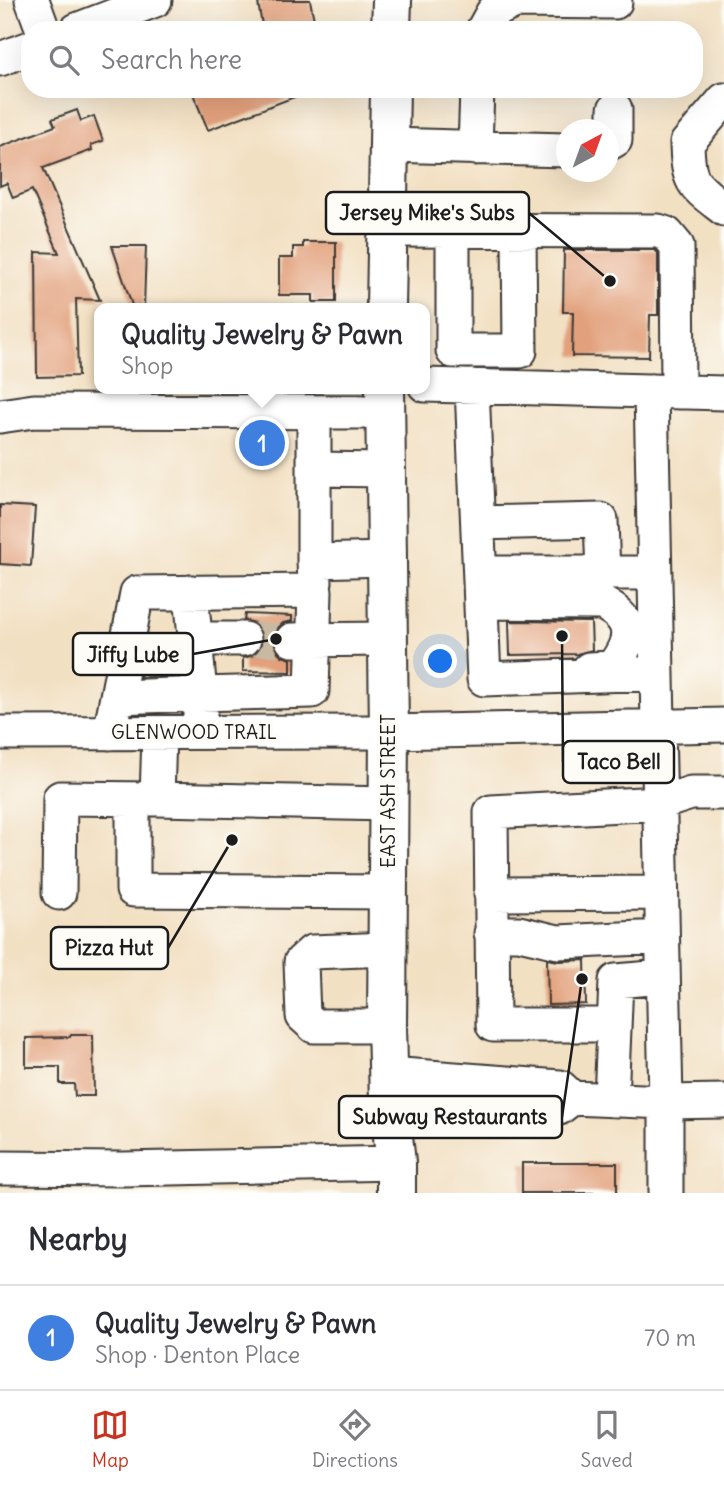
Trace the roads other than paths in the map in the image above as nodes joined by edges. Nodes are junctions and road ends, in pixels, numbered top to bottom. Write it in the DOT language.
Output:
graph roads {
  1 [pos="32,0"];
  2 [pos="155,0"];
  3 [pos="391,0"];
  4 [pos="615,10"];
  5 [pos="40,21"];
  6 [pos="100,21"];
  7 [pos="391,21"];
  8 [pos="488,21"];
  9 [pos="21,51"];
  10 [pos="0,59"];
  11 [pos="390,98"];
  12 [pos="477,98"];
  13 [pos="724,100"];
  14 [pos="615,109"];
  15 [pos="615,119"];
  16 [pos="389,145"];
  17 [pos="475,148"];
  18 [pos="556,150"];
  19 [pos="724,209"];
  20 [pos="387,230"];
  21 [pos="453,230"];
  22 [pos="519,230"];
  23 [pos="386,303"];
  24 [pos="520,351"];
  25 [pos="430,385"];
  26 [pos="472,386"];
  27 [pos="520,387"];
  28 [pos="664,391"];
  29 [pos="724,393"];
  30 [pos="384,400"];
  31 [pos="314,412"];
  32 [pos="0,416"];
  33 [pos="315,468"];
  34 [pos="385,470"];
  35 [pos="478,523"];
  36 [pos="386,559"];
  37 [pos="603,573"];
  38 [pos="655,573"];
  39 [pos="314,576"];
  40 [pos="481,588"];
  41 [pos="191,592"];
  42 [pos="195,639"];
  43 [pos="244,639"];
  44 [pos="387,639"];
  45 [pos="303,640"];
  46 [pos="657,673"];
  47 [pos="554,677"];
  48 [pos="200,694"];
  49 [pos="117,698"];
  50 [pos="724,726"];
  51 [pos="658,727"];
  52 [pos="200,732"];
  53 [pos="389,732"];
  54 [pos="0,733"];
  55 [pos="110,733"];
  56 [pos="159,733"];
  57 [pos="724,793"];
  58 [pos="145,799"];
  59 [pos="660,803"];
  60 [pos="389,804"];
  61 [pos="388,892"];
  62 [pos="59,893"];
  63 [pos="661,893"];
  64 [pos="491,894"];
  65 [pos="492,933"];
  66 [pos="662,937"];
  67 [pos="389,949"];
  68 [pos="663,977"];
  69 [pos="614,1025"];
  70 [pos="387,1026"];
  71 [pos="389,1088"];
  72 [pos="611,1100"];
  73 [pos="724,1101"];
  74 [pos="666,1102"];
  75 [pos="0,1168"];
  76 [pos="396,1178"];
  77 [pos="122,1181"];
  78 [pos="666,1193"];
  1 -- 5 [label="street"];
  2 -- 6 [label="street"];
  3 -- 7 [label="main road"];
  4 -- 8 [label="street"];
  9 -- 10 [label="street"];
  11 -- 16 [label="main road"];
  12 -- 17 [label="street"];
  13 -- 19 [label="street"];
  14 -- 15 [label="street"];
  16 -- 17 [label="street"];
  16 -- 20 [label="main road"];
  17 -- 18 [label="street"];
  20 -- 21 [label="street"];
  20 -- 23 [label="main road"];
  21 -- 22 [label="street"];
  21 -- 24 [label="street"];
  22 -- 24 [label="street"];
  22 -- 28 [label="street"];
  24 -- 27 [label="street"];
  25 -- 26 [label="street"];
  26 -- 27 [label="street"];
  26 -- 35 [label="street"];
  27 -- 28 [label="street"];
  28 -- 29 [label="street"];
  28 -- 38 [label="street"];
  30 -- 31 [label="street"];
  30 -- 34 [label="main road, EAST ASH STREET"];
  31 -- 32 [label="street"];
  31 -- 33 [label="street"];
  33 -- 34 [label="street"];
  33 -- 39 [label="street"];
  34 -- 36 [label="main road, EAST ASH STREET"];
  35 -- 37 [label="street"];
  35 -- 40 [label="street"];
  36 -- 39 [label="street"];
  36 -- 44 [label="main road, EAST ASH STREET"];
  37 -- 38 [label="street"];
  37 -- 40 [label="street"];
  38 -- 46 [label="street"];
  39 -- 41 [label="street"];
  39 -- 45 [label="street"];
  40 -- 47 [label="street"];
  40 -- 47 [label="street"];
  41 -- 42 [label="street"];
  41 -- 49 [label="street"];
  42 -- 43 [label="street"];
  42 -- 48 [label="street"];
  44 -- 45 [label="street"];
  44 -- 53 [label="main road, EAST ASH STREET"];
  45 -- 48 [label="street"];
  46 -- 47 [label="street"];
  46 -- 51 [label="street"];
  48 -- 49 [label="street"];
  48 -- 52 [label="street"];
  49 -- 55 [label="street"];
  50 -- 51 [label="street, GLENWOOD TRAIL"];
  51 -- 53 [label="street, GLENWOOD TRAIL"];
  51 -- 59 [label="street"];
  52 -- 53 [label="street, GLENWOOD TRAIL"];
  52 -- 56 [label="street, GLENWOOD TRAIL"];
  53 -- 60 [label="main road, EAST ASH STREET"];
  54 -- 55 [label="street, GLENWOOD TRAIL"];
  55 -- 56 [label="street, GLENWOOD TRAIL"];
  56 -- 58 [label="street"];
  57 -- 59 [label="street"];
  58 -- 60 [label="street"];
  58 -- 61 [label="street"];
  58 -- 62 [label="street"];
  59 -- 63 [label="street"];
  59 -- 64 [label="street"];
  60 -- 61 [label="main road, EAST ASH STREET"];
  61 -- 67 [label="main road, EAST ASH STREET"];
  63 -- 64 [label="street"];
  63 -- 66 [label="street"];
  64 -- 65 [label="street"];
  65 -- 66 [label="street"];
  65 -- 69 [label="street"];
  66 -- 68 [label="street"];
  67 -- 70 [label="main road, EAST ASH STREET"];
  67 -- 70 [label="street"];
  68 -- 69 [label="street"];
  68 -- 74 [label="street"];
  69 -- 72 [label="street"];
  70 -- 71 [label="main road, EAST ASH STREET"];
  71 -- 72 [label="street"];
  71 -- 76 [label="main road, EAST ASH STREET"];
  72 -- 74 [label="street"];
  73 -- 74 [label="street"];
  74 -- 78 [label="street"];
  75 -- 77 [label="street"];
  76 -- 77 [label="street"];
}
